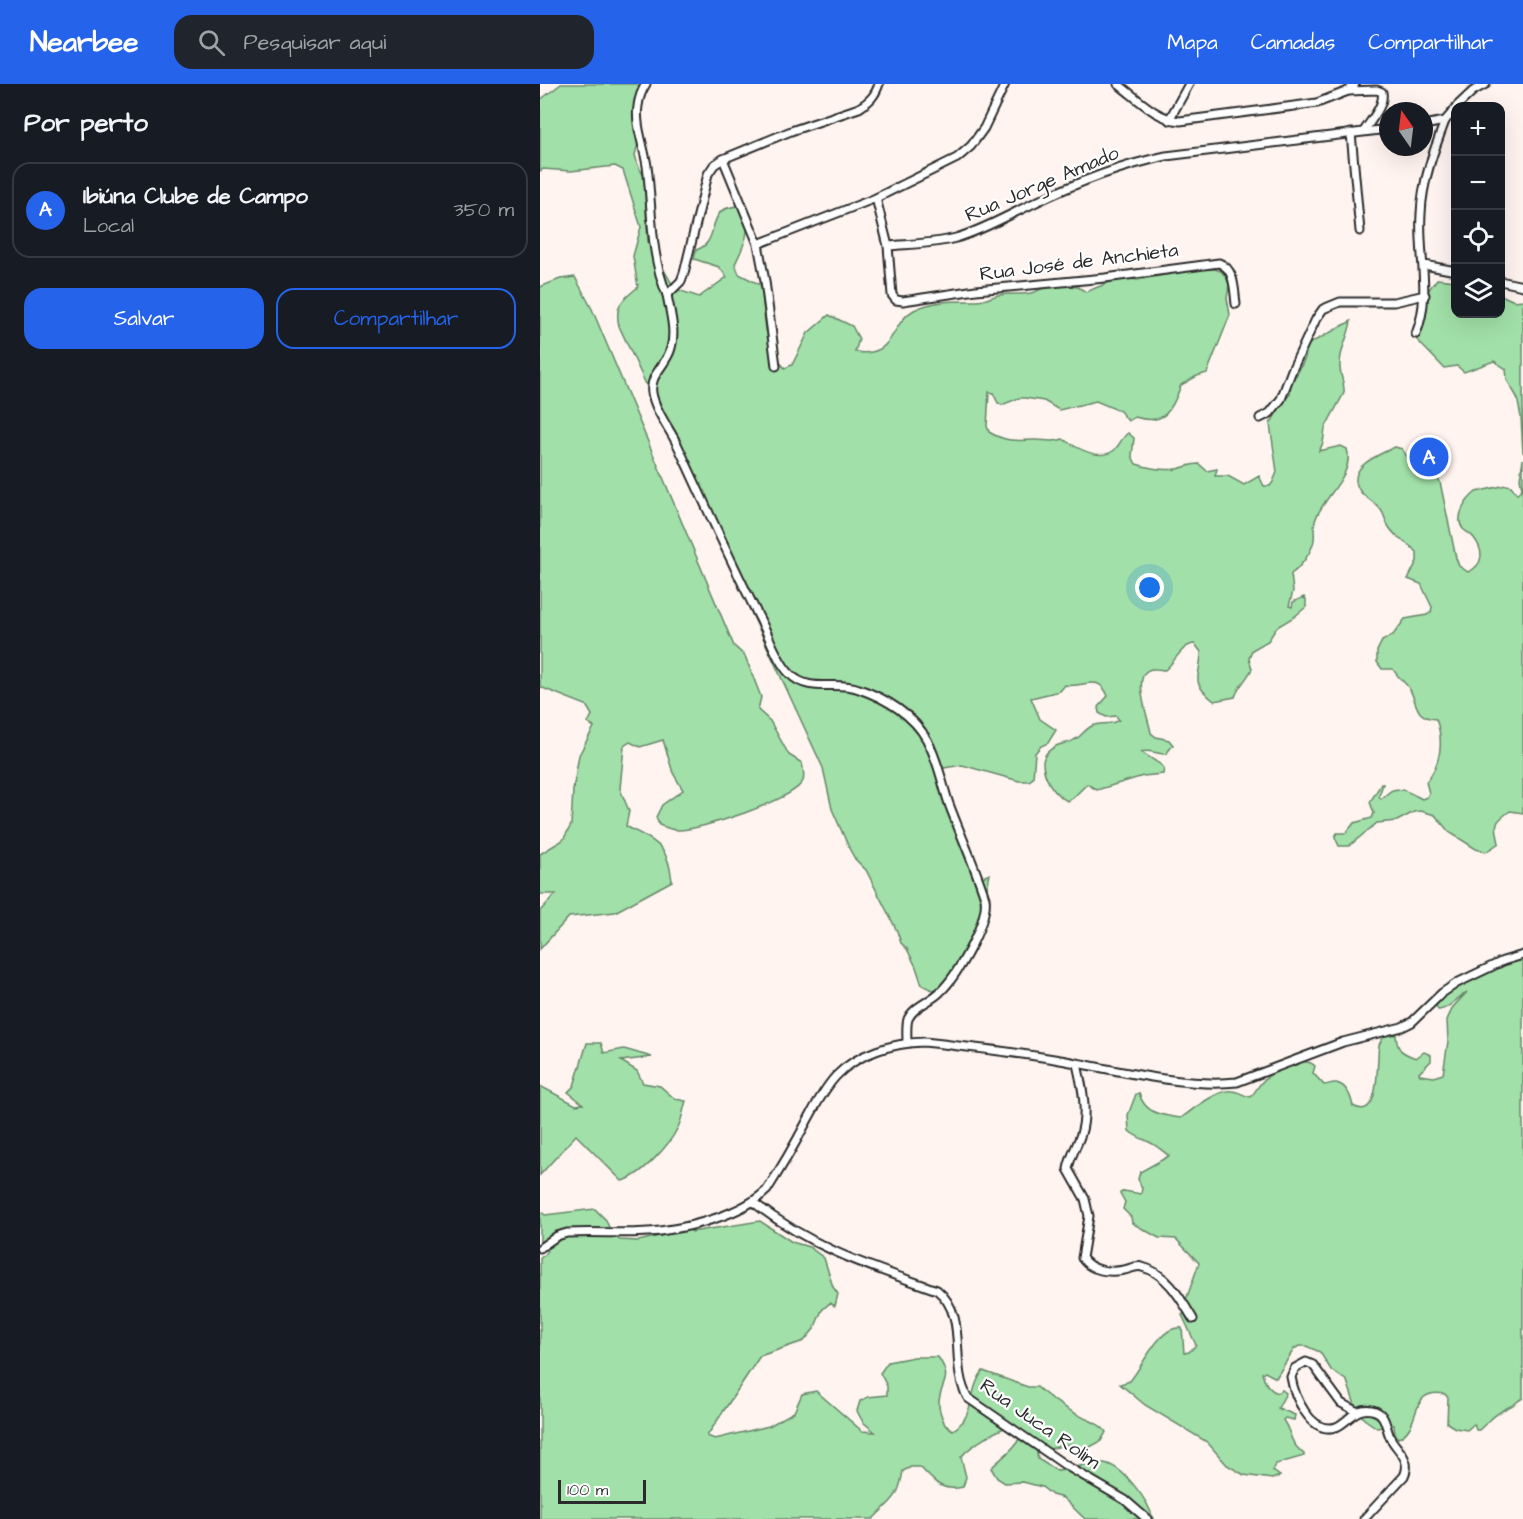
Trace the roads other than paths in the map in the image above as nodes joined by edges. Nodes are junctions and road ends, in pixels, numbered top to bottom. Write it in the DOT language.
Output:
graph roads {
  1 [pos="646,84"];
  2 [pos="879,84"];
  3 [pos="1005,84"];
  4 [pos="1118,84"];
  5 [pos="1189,84"];
  6 [pos="1355,84"];
  7 [pos="1486,84"];
  8 [pos="1348,91"];
  9 [pos="1461,102"];
  10 [pos="1451,113"];
  11 [pos="1169,120"];
  12 [pos="1445,121"];
  13 [pos="1433,123"];
  14 [pos="1379,130"];
  15 [pos="1364,131"];
  16 [pos="1351,133"];
  17 [pos="723,159"];
  18 [pos="876,198"];
  19 [pos="1360,231"];
  20 [pos="758,243"];
  21 [pos="888,246"];
  22 [pos="1424,266"];
  23 [pos="1451,270"];
  24 [pos="1505,282"];
  25 [pos="1523,286"];
  26 [pos="667,294"];
  27 [pos="1425,295"];
  28 [pos="1236,304"];
  29 [pos="1416,334"];
  30 [pos="776,366"];
  31 [pos="1260,418"];
  32 [pos="1523,955"];
  33 [pos="907,1042"];
  34 [pos="1077,1064"];
  35 [pos="753,1202"];
  36 [pos="540,1248"];
  37 [pos="1193,1319"];
  38 [pos="1356,1411"];
  39 [pos="1147,1519"];
  40 [pos="1364,1519"];
  1 -- 26 [label="street"];
  2 -- 17 [label="street"];
  3 -- 18 [label="street"];
  4 -- 11 [label="street"];
  5 -- 11 [label="street"];
  6 -- 8 [label="street"];
  7 -- 9 [label="street"];
  8 -- 11 [label="street"];
  8 -- 15 [label="street"];
  10 -- 12 [label="street"];
  12 -- 13 [label="street"];
  12 -- 22 [label="street"];
  14 -- 15 [label="street, Rua Jorge Amado"];
  15 -- 16 [label="street, Rua Jorge Amado"];
  16 -- 19 [label="street"];
  16 -- 21 [label="street, Rua Jorge Amado"];
  17 -- 20 [label="street"];
  17 -- 26 [label="street"];
  18 -- 20 [label="street"];
  18 -- 21 [label="street"];
  20 -- 30 [label="street"];
  21 -- 28 [label="street, Rua José de Anchieta"];
  22 -- 23 [label="street"];
  22 -- 27 [label="street"];
  24 -- 25 [label="street"];
  26 -- 33 [label="street"];
  27 -- 29 [label="street"];
  27 -- 31 [label="street"];
  32 -- 34 [label="street"];
  33 -- 34 [label="street"];
  33 -- 35 [label="street"];
  34 -- 37 [label="street"];
  35 -- 36 [label="street"];
  35 -- 39 [label="street, Rua Juca Rolim"];
  38 -- 38 [label="street"];
  38 -- 40 [label="street"];
}
